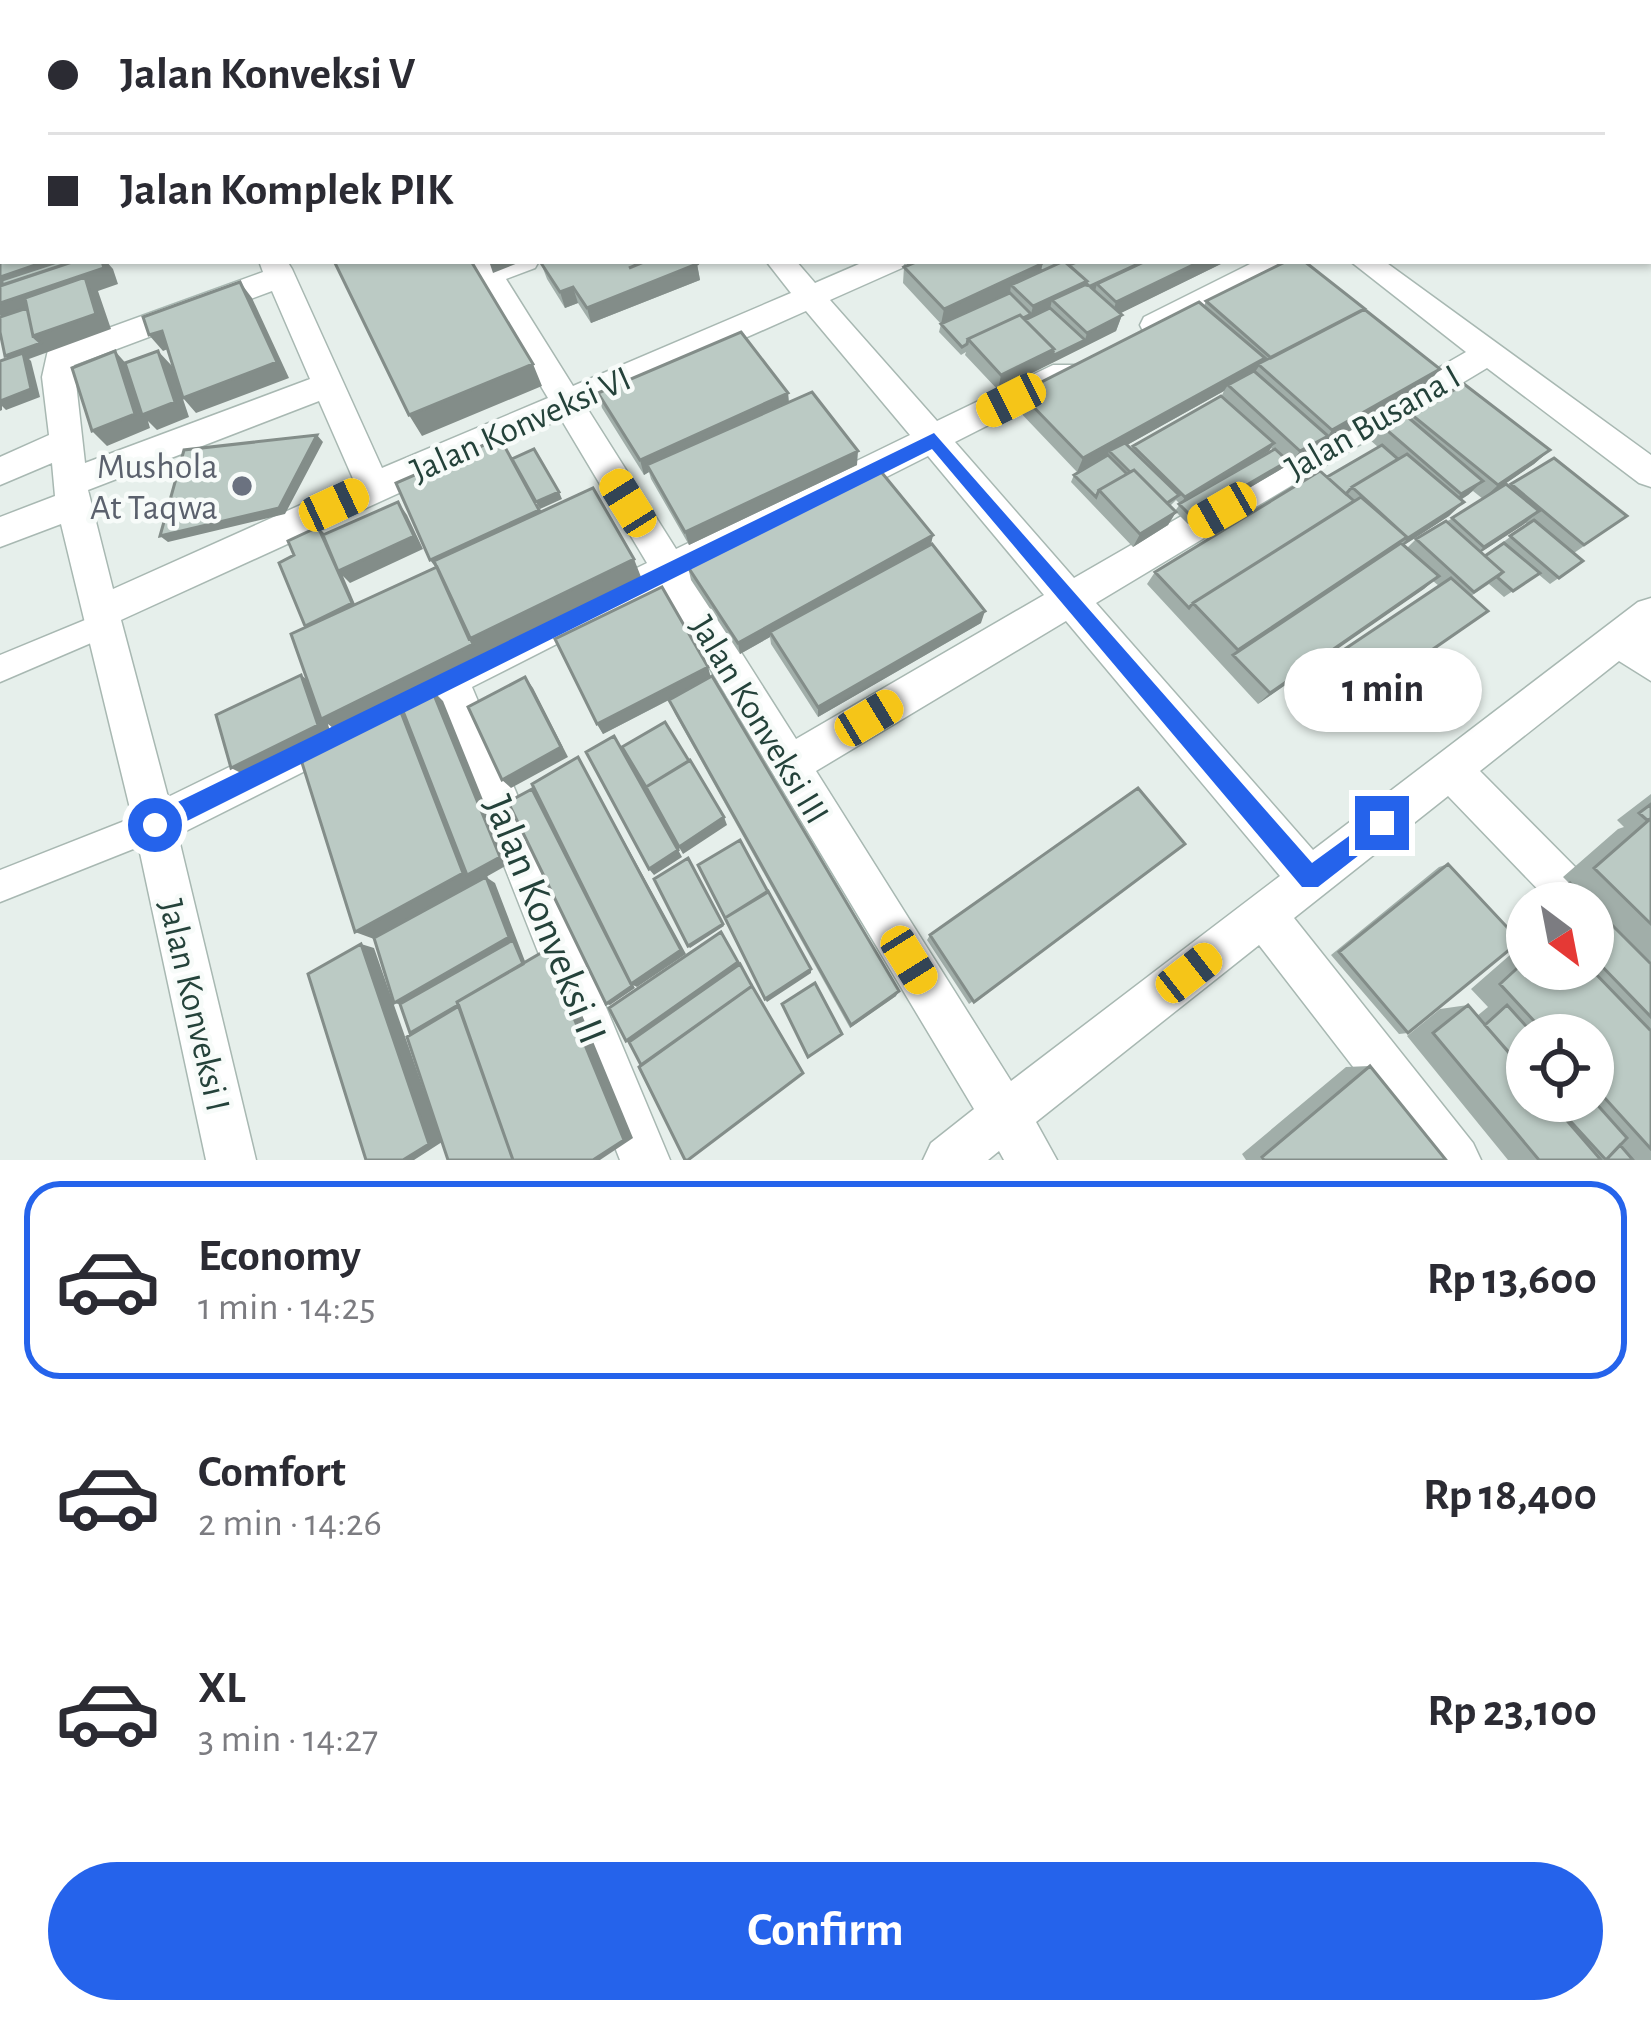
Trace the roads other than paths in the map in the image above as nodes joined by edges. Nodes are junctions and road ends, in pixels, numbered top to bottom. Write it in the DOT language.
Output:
graph roads {
  1 [pos="783,264"];
  2 [pos="885,264"];
  3 [pos="1274,264"];
  4 [pos="1368,264"];
  5 [pos="485,268"];
  6 [pos="278,269"];
  7 [pos="811,297"];
  8 [pos="1489,353"];
  9 [pos="327,385"];
  10 [pos="566,403"];
  11 [pos="934,440"];
  12 [pos="66,442"];
  13 [pos="0,472"];
  14 [pos="1651,472"];
  15 [pos="374,487"];
  16 [pos="72,493"];
  17 [pos="0,532"];
  18 [pos="670,570"];
  19 [pos="1070,599"];
  20 [pos="100,619"];
  21 [pos="1640,639"];
  22 [pos="0,669"];
  23 [pos="449,678"];
  24 [pos="789,765"];
  25 [pos="1450,770"];
  26 [pos="155,825"];
  27 [pos="1310,879"];
  28 [pos="1560,882"];
  29 [pos="0,886"];
  30 [pos="1263,915"];
  31 [pos="1004,1116"];
  32 [pos="231,1160"];
  33 [pos="646,1160"];
  34 [pos="948,1160"];
  35 [pos="1032,1160"];
  36 [pos="1456,1160"];
  1 -- 7 [label="street"];
  2 -- 7 [label="street, Jalan Konveksi VI"];
  3 -- 11 [label="street"];
  4 -- 8 [label="street"];
  5 -- 10 [label="street, Jalan Konveksi III"];
  6 -- 9 [label="street"];
  6 -- 12 [label="street, Jalan Konveksi I"];
  7 -- 10 [label="street, Jalan Konveksi VI"];
  7 -- 11 [label="street"];
  8 -- 14 [label="street"];
  8 -- 19 [label="street, Jalan Busana I"];
  9 -- 15 [label="street"];
  9 -- 16 [label="street"];
  10 -- 15 [label="street, Jalan Konveksi VI"];
  10 -- 18 [label="street, Jalan Konveksi III"];
  11 -- 18 [label="street"];
  11 -- 19 [label="street"];
  12 -- 13 [label="street"];
  12 -- 16 [label="street, Jalan Konveksi I"];
  15 -- 20 [label="street, Jalan Konveksi VI"];
  16 -- 17 [label="street"];
  16 -- 20 [label="street, Jalan Konveksi I"];
  18 -- 23 [label="street"];
  18 -- 24 [label="street, Jalan Konveksi III"];
  19 -- 24 [label="street, Jalan Busana I"];
  19 -- 27 [label="street"];
  20 -- 22 [label="lane"];
  20 -- 26 [label="street, Jalan Konveksi I"];
  21 -- 25 [label="street"];
  23 -- 26 [label="street"];
  23 -- 33 [label="street, Jalan Konveksi II"];
  24 -- 31 [label="street, Jalan Konveksi III"];
  25 -- 27 [label="street"];
  25 -- 28 [label="street"];
  26 -- 29 [label="lane"];
  26 -- 32 [label="street, Jalan Konveksi I"];
  27 -- 30 [label="street"];
  30 -- 31 [label="street"];
  30 -- 36 [label="street"];
  31 -- 34 [label="street"];
  31 -- 35 [label="street, Jalan Konveksi III"];
}
